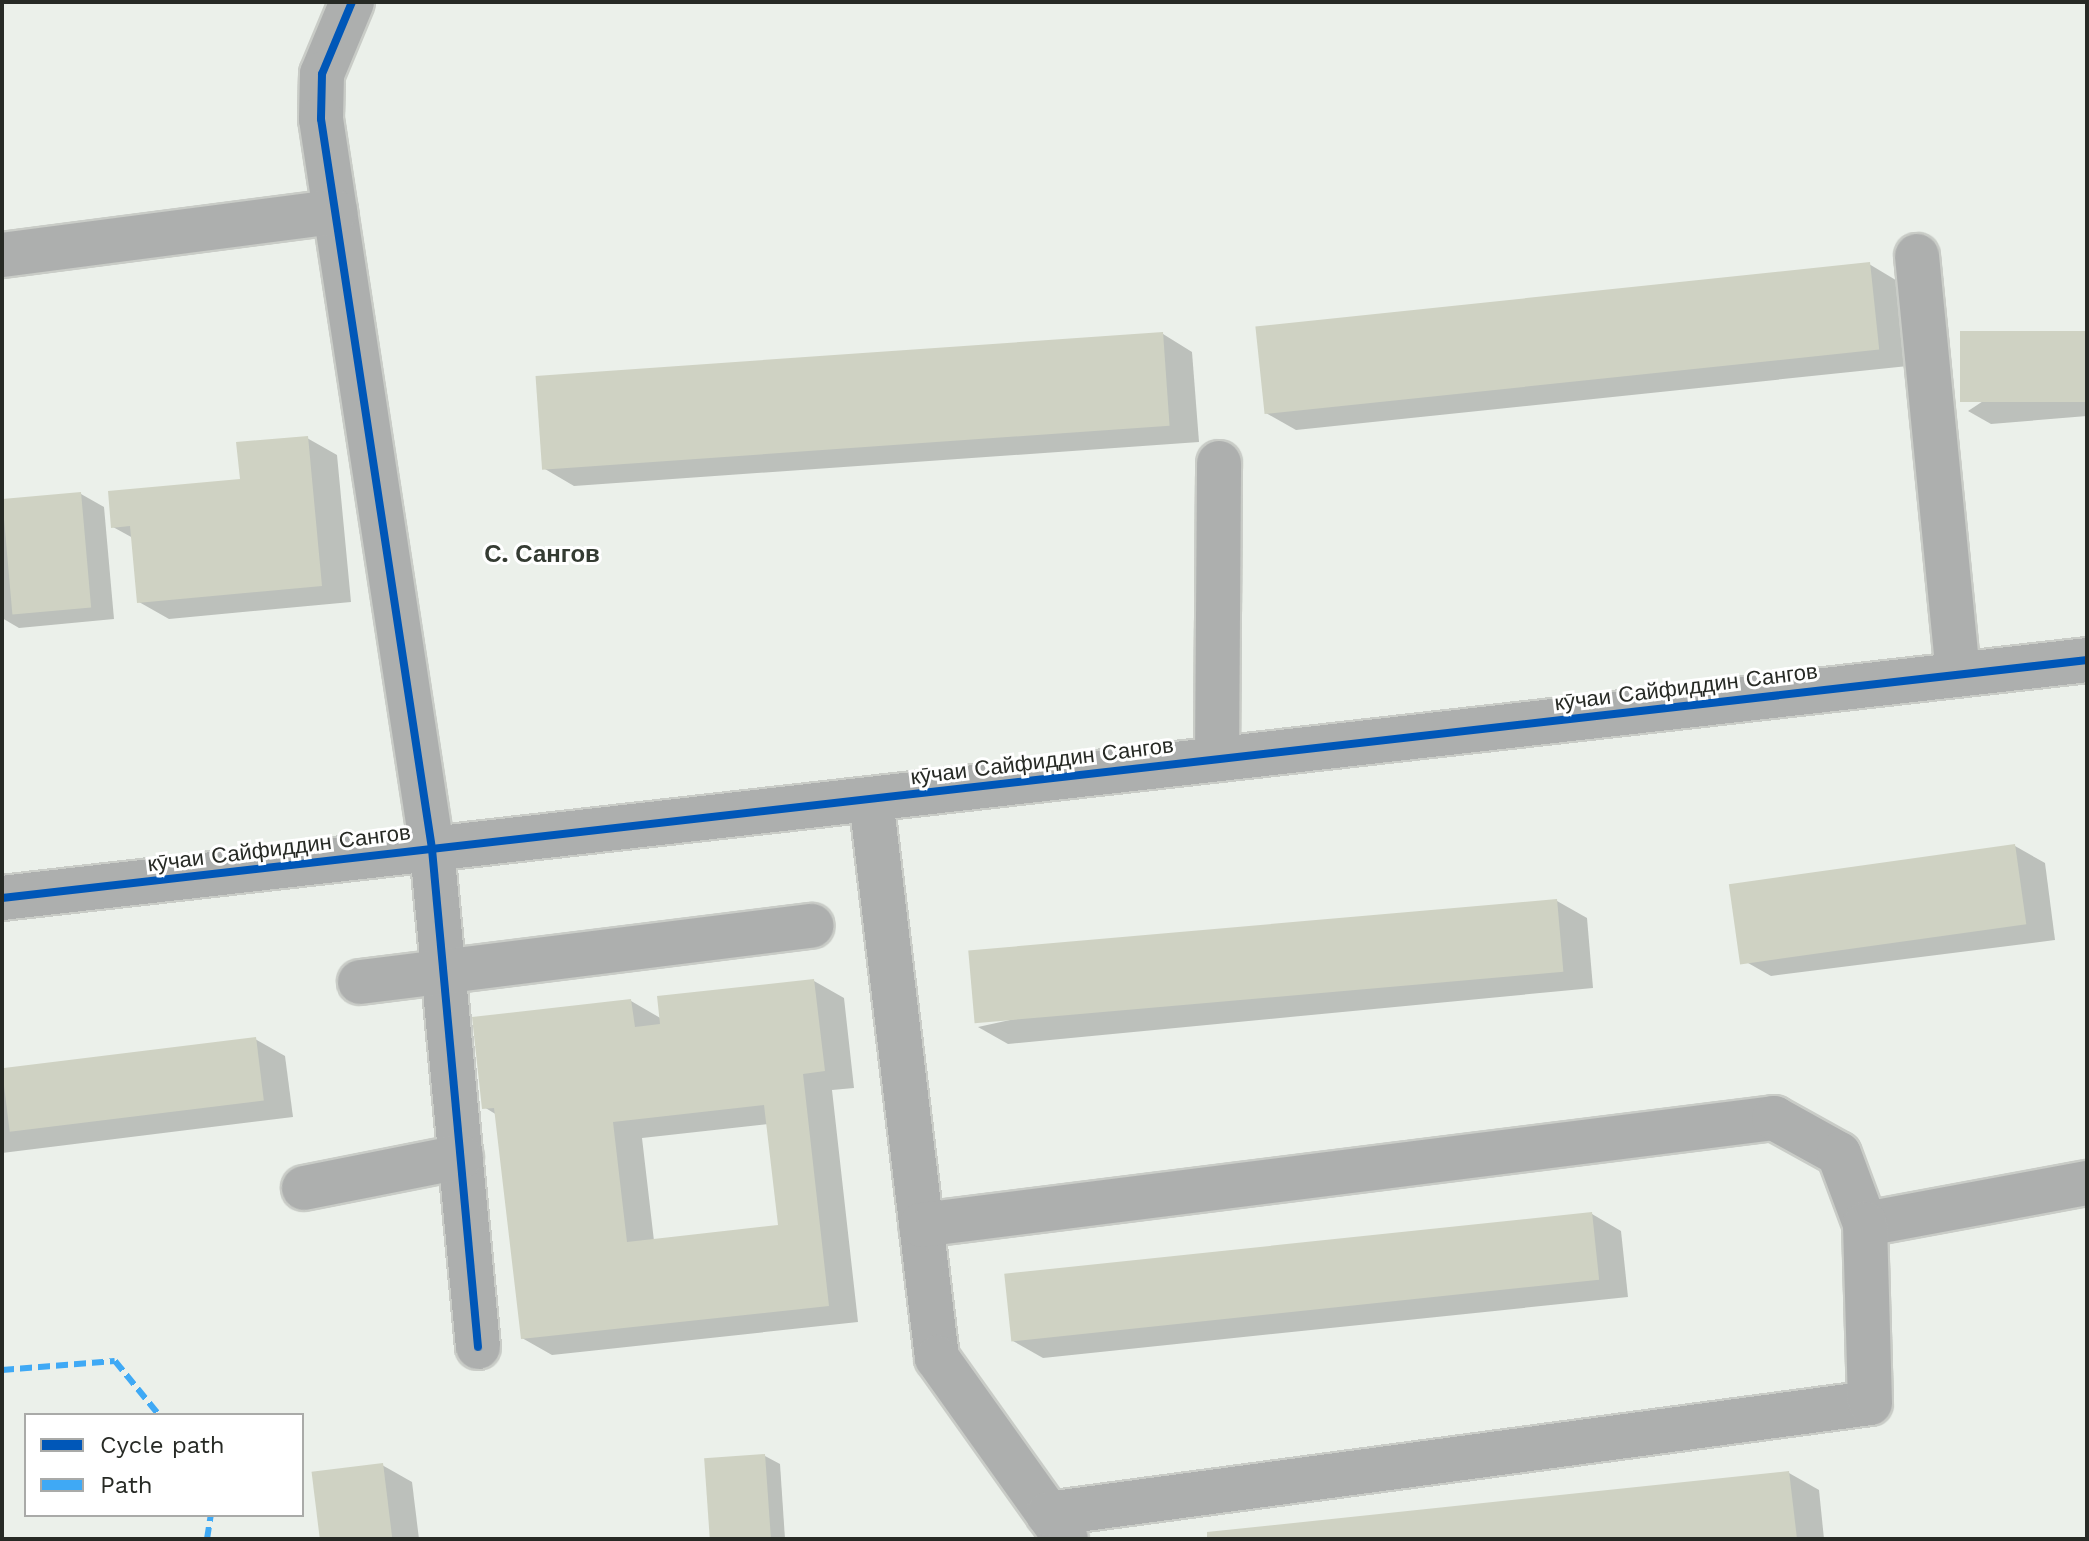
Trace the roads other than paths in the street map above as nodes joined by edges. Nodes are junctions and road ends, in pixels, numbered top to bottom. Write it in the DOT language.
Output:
graph roads {
  1 [pos="352,2"];
  2 [pos="335,212"];
  3 [pos="2,255"];
  4 [pos="1917,256"];
  5 [pos="1219,463"];
  6 [pos="2086,669"];
  7 [pos="1958,674"];
  8 [pos="1217,759"];
  9 [pos="871,799"];
  10 [pos="432,849"];
  11 [pos="2,898"];
  12 [pos="812,926"];
  13 [pos="444,976"];
  14 [pos="360,982"];
  15 [pos="461,1157"];
  16 [pos="2087,1183"];
  17 [pos="304,1188"];
  18 [pos="1865,1224"];
  19 [pos="921,1225"];
  20 [pos="478,1347"];
  21 [pos="1057,1526"];
  1 -- 2 [label="street"];
  2 -- 3 [label="street"];
  2 -- 10 [label="street"];
  4 -- 7 [label="street"];
  5 -- 8 [label="street"];
  6 -- 7 [label="street, кӯчаи Сайфиддин Сангов"];
  7 -- 8 [label="street, кӯчаи Сайфиддин Сангов"];
  8 -- 9 [label="street, кӯчаи Сайфиддин Сангов"];
  9 -- 10 [label="street, кӯчаи Сайфиддин Сангов"];
  9 -- 19 [label="street"];
  10 -- 11 [label="street, кӯчаи Сайфиддин Сангов"];
  10 -- 13 [label="street"];
  12 -- 13 [label="street"];
  13 -- 14 [label="street"];
  13 -- 15 [label="street"];
  15 -- 17 [label="street"];
  15 -- 20 [label="street"];
  16 -- 18 [label="street"];
  18 -- 19 [label="street"];
  18 -- 21 [label="street"];
  19 -- 21 [label="street"];
}
